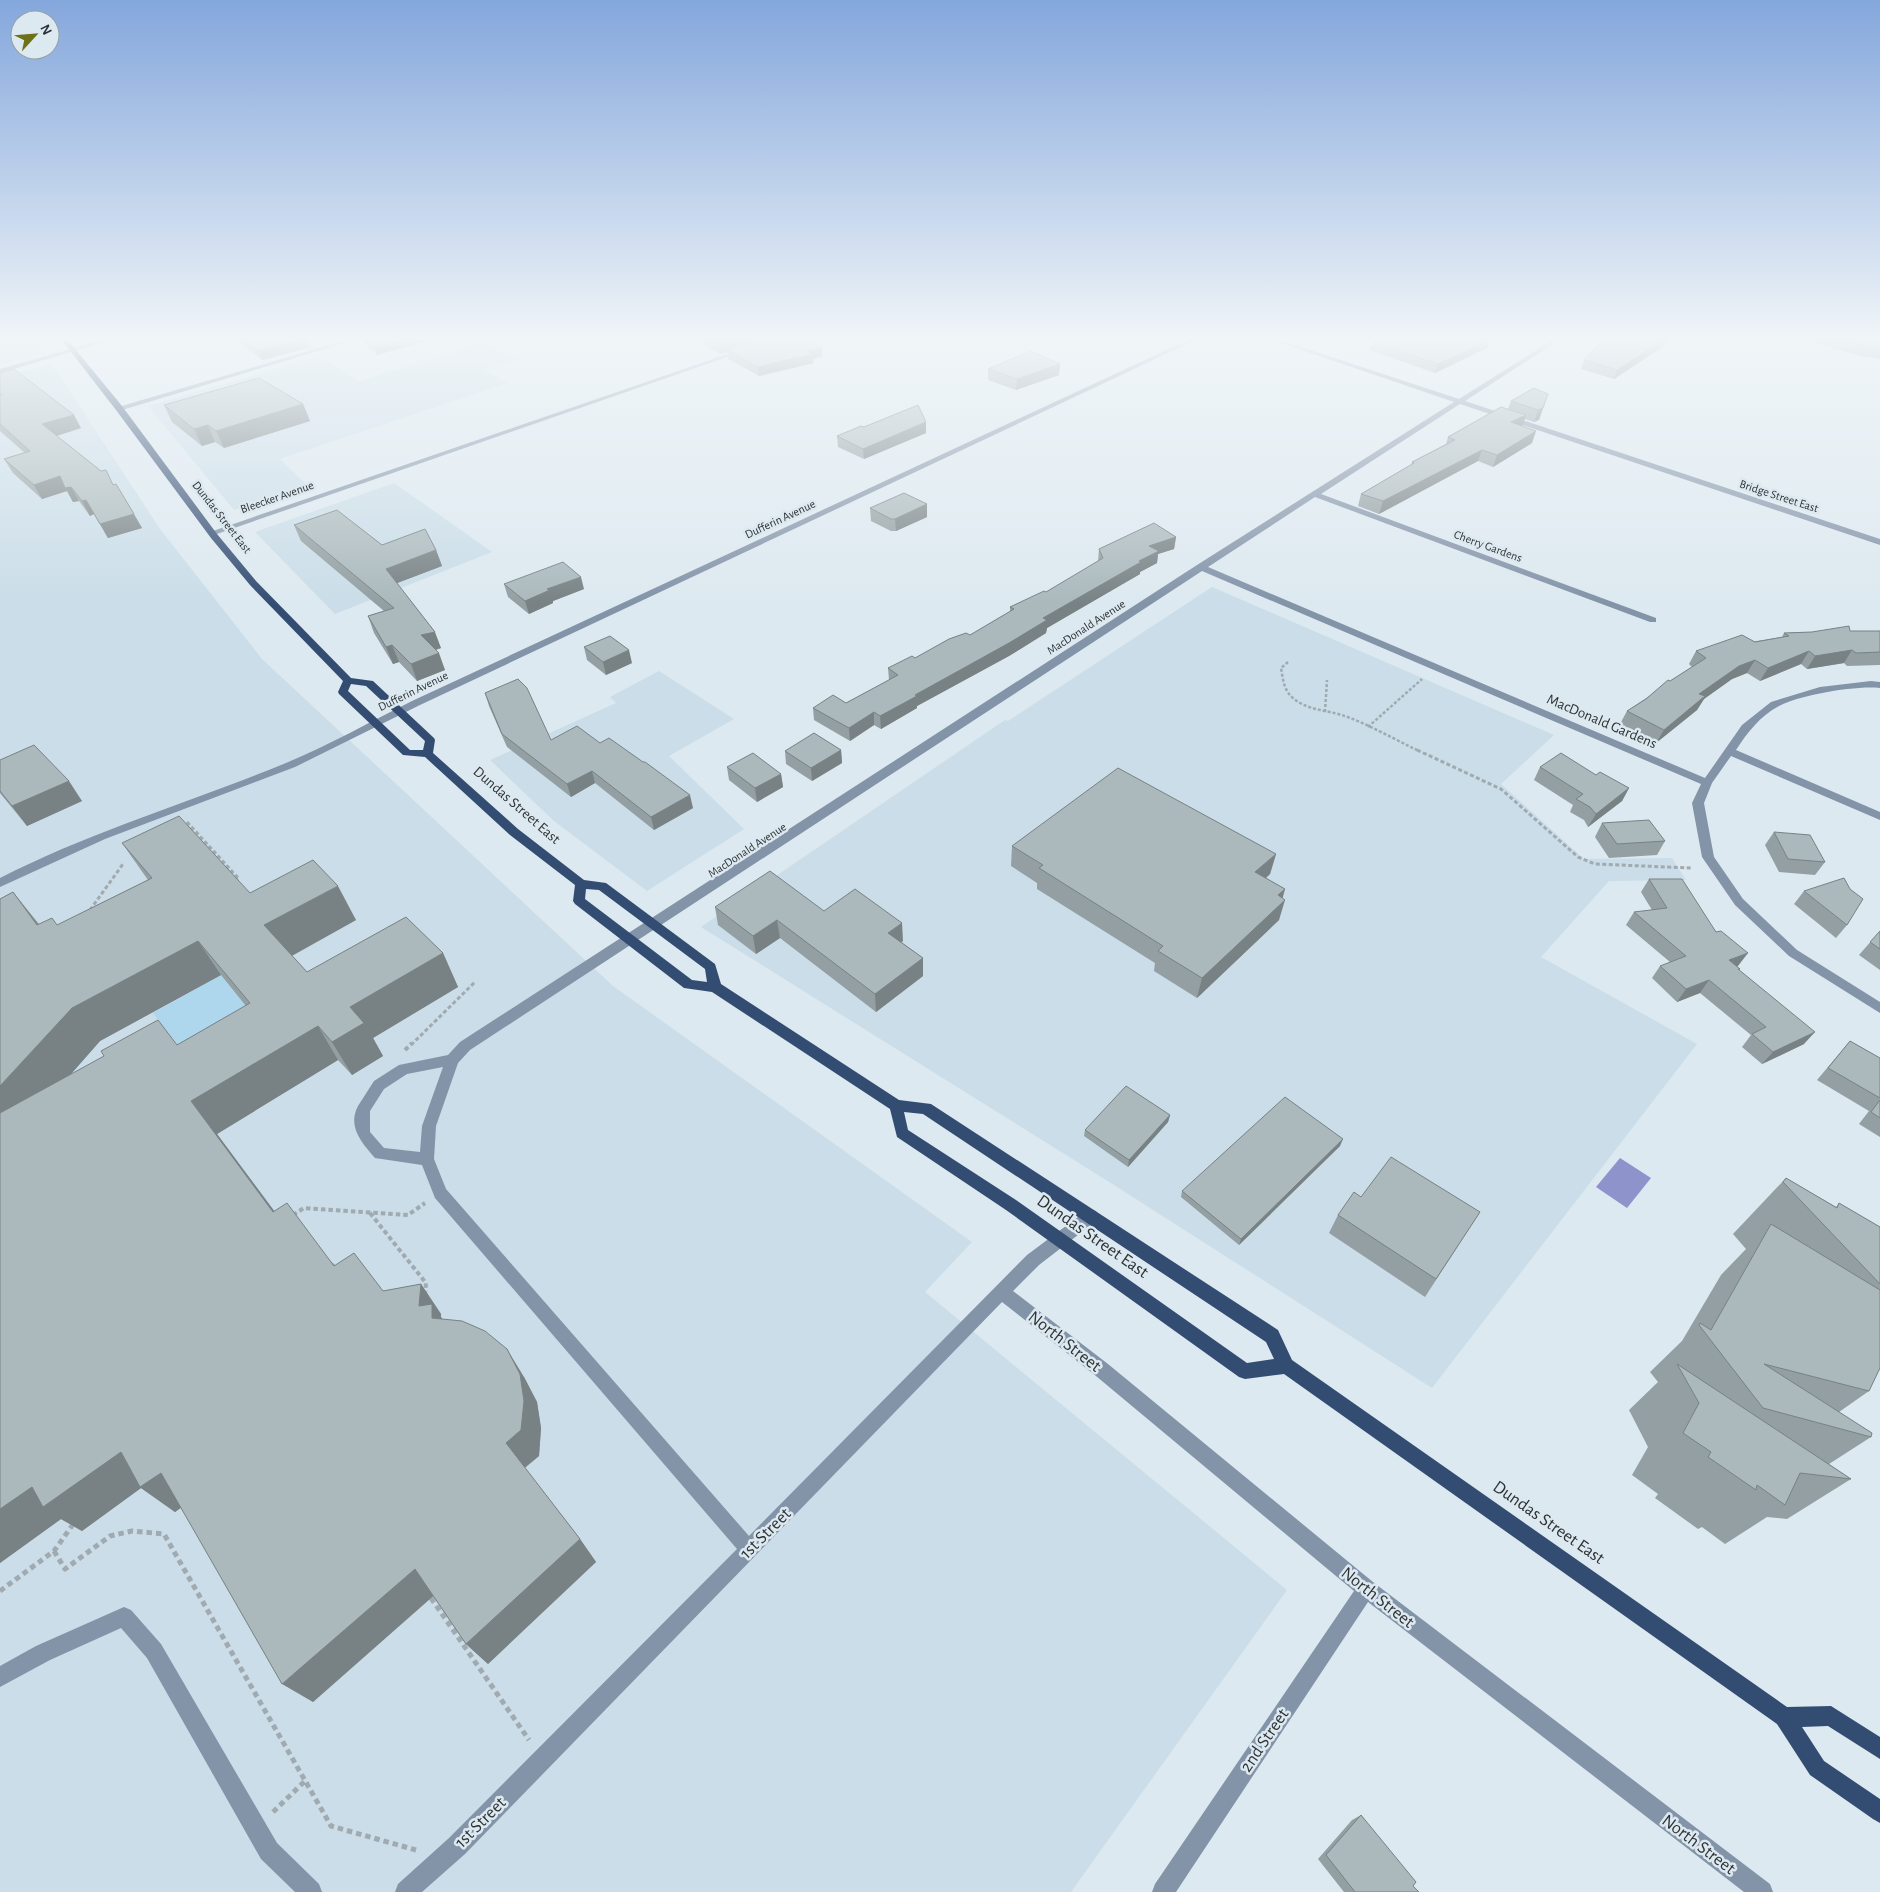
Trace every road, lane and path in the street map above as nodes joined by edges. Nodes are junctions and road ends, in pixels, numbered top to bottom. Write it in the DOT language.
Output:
graph roads {
  1 [pos="133,427"];
  2 [pos="518,427"];
  3 [pos="1006,427"];
  4 [pos="1418,427"];
  5 [pos="1538,427"];
  6 [pos="1314,494"];
  7 [pos="211,532"];
  8 [pos="1880,542"];
  9 [pos="1200,567"];
  10 [pos="1653,620"];
  11 [pos="1288,662"];
  12 [pos="1435,668"];
  13 [pos="1327,680"];
  14 [pos="348,681"];
  15 [pos="1880,685"];
  16 [pos="399,711"];
  17 [pos="1325,712"];
  18 [pos="376,724"];
  19 [pos="1368,727"];
  20 [pos="1730,751"];
  21 [pos="428,754"];
  22 [pos="1707,783"];
  23 [pos="175,809"];
  24 [pos="1880,816"];
  25 [pos="208,844"];
  26 [pos="199,849"];
  27 [pos="124,864"];
  28 [pos="1691,868"];
  29 [pos="0,883"];
  30 [pos="231,884"];
  31 [pos="581,884"];
  32 [pos="84,913"];
  33 [pos="655,926"];
  34 [pos="631,941"];
  35 [pos="475,982"];
  36 [pos="715,987"];
  37 [pos="1880,1008"];
  38 [pos="400,1053"];
  39 [pos="452,1060"];
  40 [pos="896,1106"];
  41 [pos="427,1159"];
  42 [pos="440,1193"];
  43 [pos="370,1213"];
  44 [pos="1091,1216"];
  45 [pos="290,1218"];
  46 [pos="1060,1240"];
  47 [pos="1002,1292"];
  48 [pos="425,1300"];
  49 [pos="1286,1366"];
  50 [pos="76,1520"];
  51 [pos="749,1549"];
  52 [pos="54,1551"];
  53 [pos="1366,1589"];
  54 [pos="0,1591"];
  55 [pos="432,1598"];
  56 [pos="0,1677"];
  57 [pos="1784,1717"];
  58 [pos="1880,1749"];
  59 [pos="542,1759"];
  60 [pos="306,1781"];
  61 [pos="1880,1812"];
  62 [pos="256,1827"];
  63 [pos="443,1858"];
  64 [pos="311,1892"];
  65 [pos="406,1892"];
  66 [pos="1162,1892"];
  67 [pos="1762,1892"];
  1 -- 7 [label="main road, Dundas Street East"];
  2 -- 7 [label="street, Bleecker Avenue"];
  3 -- 16 [label="street, Dufferin Avenue"];
  4 -- 6 [label="street, MacDonald Avenue"];
  5 -- 8 [label="street, Bridge Street East"];
  6 -- 9 [label="street, MacDonald Avenue"];
  6 -- 10 [label="street, Cherry Gardens"];
  7 -- 14 [label="main road, Dundas Street East"];
  9 -- 12 [label="street, MacDonald Gardens"];
  9 -- 33 [label="street, MacDonald Avenue"];
  11 -- 17 [label="path"];
  12 -- 19 [label="path"];
  12 -- 22 [label="street, MacDonald Gardens"];
  13 -- 17 [label="path"];
  14 -- 16 [label="main road"];
  14 -- 18 [label="main road"];
  15 -- 20 [label="street"];
  16 -- 18 [label="street, Dufferin Avenue"];
  16 -- 21 [label="main road"];
  17 -- 19 [label="path"];
  18 -- 21 [label="main road"];
  18 -- 23 [label="street, Dufferin Avenue"];
  19 -- 28 [label="path"];
  20 -- 22 [label="street"];
  20 -- 24 [label="street"];
  21 -- 31 [label="main road, Dundas Street East"];
  22 -- 37 [label="street"];
  23 -- 25 [label="path"];
  23 -- 29 [label="street, Dufferin Avenue"];
  25 -- 26 [label="path"];
  25 -- 30 [label="path"];
  27 -- 32 [label="path"];
  31 -- 33 [label="main road, Dundas Street East"];
  31 -- 34 [label="main road, Dundas Street East"];
  33 -- 34 [label="street, MacDonald Avenue"];
  33 -- 36 [label="main road, Dundas Street East"];
  34 -- 36 [label="main road, Dundas Street East"];
  34 -- 39 [label="street, MacDonald Avenue"];
  35 -- 38 [label="path"];
  36 -- 40 [label="main road, Dundas Street East"];
  39 -- 41 [label="street"];
  39 -- 41 [label="street"];
  40 -- 44 [label="main road, Dundas Street East"];
  40 -- 46 [label="main road, Dundas Street East"];
  41 -- 42 [label="street"];
  42 -- 43 [label="path"];
  42 -- 51 [label="street"];
  43 -- 45 [label="path"];
  43 -- 48 [label="path"];
  44 -- 46 [label="street, 1st Street"];
  44 -- 49 [label="main road, Dundas Street East"];
  46 -- 47 [label="street, 1st Street"];
  46 -- 49 [label="main road, Dundas Street East"];
  47 -- 51 [label="street, 1st Street"];
  47 -- 53 [label="street, North Street"];
  49 -- 57 [label="main road, Dundas Street East"];
  50 -- 52 [label="path"];
  51 -- 59 [label="street, 1st Street"];
  52 -- 54 [label="path"];
  52 -- 60 [label="path"];
  53 -- 66 [label="street, 2nd Street"];
  53 -- 67 [label="street, North Street"];
  55 -- 59 [label="path"];
  56 -- 62 [label="street"];
  57 -- 58 [label="main road"];
  57 -- 61 [label="main road, Dundas Street East"];
  59 -- 63 [label="street, 1st Street"];
  60 -- 62 [label="path"];
  60 -- 63 [label="path"];
  62 -- 64 [label="street"];
  63 -- 65 [label="street, 1st Street"];
}
